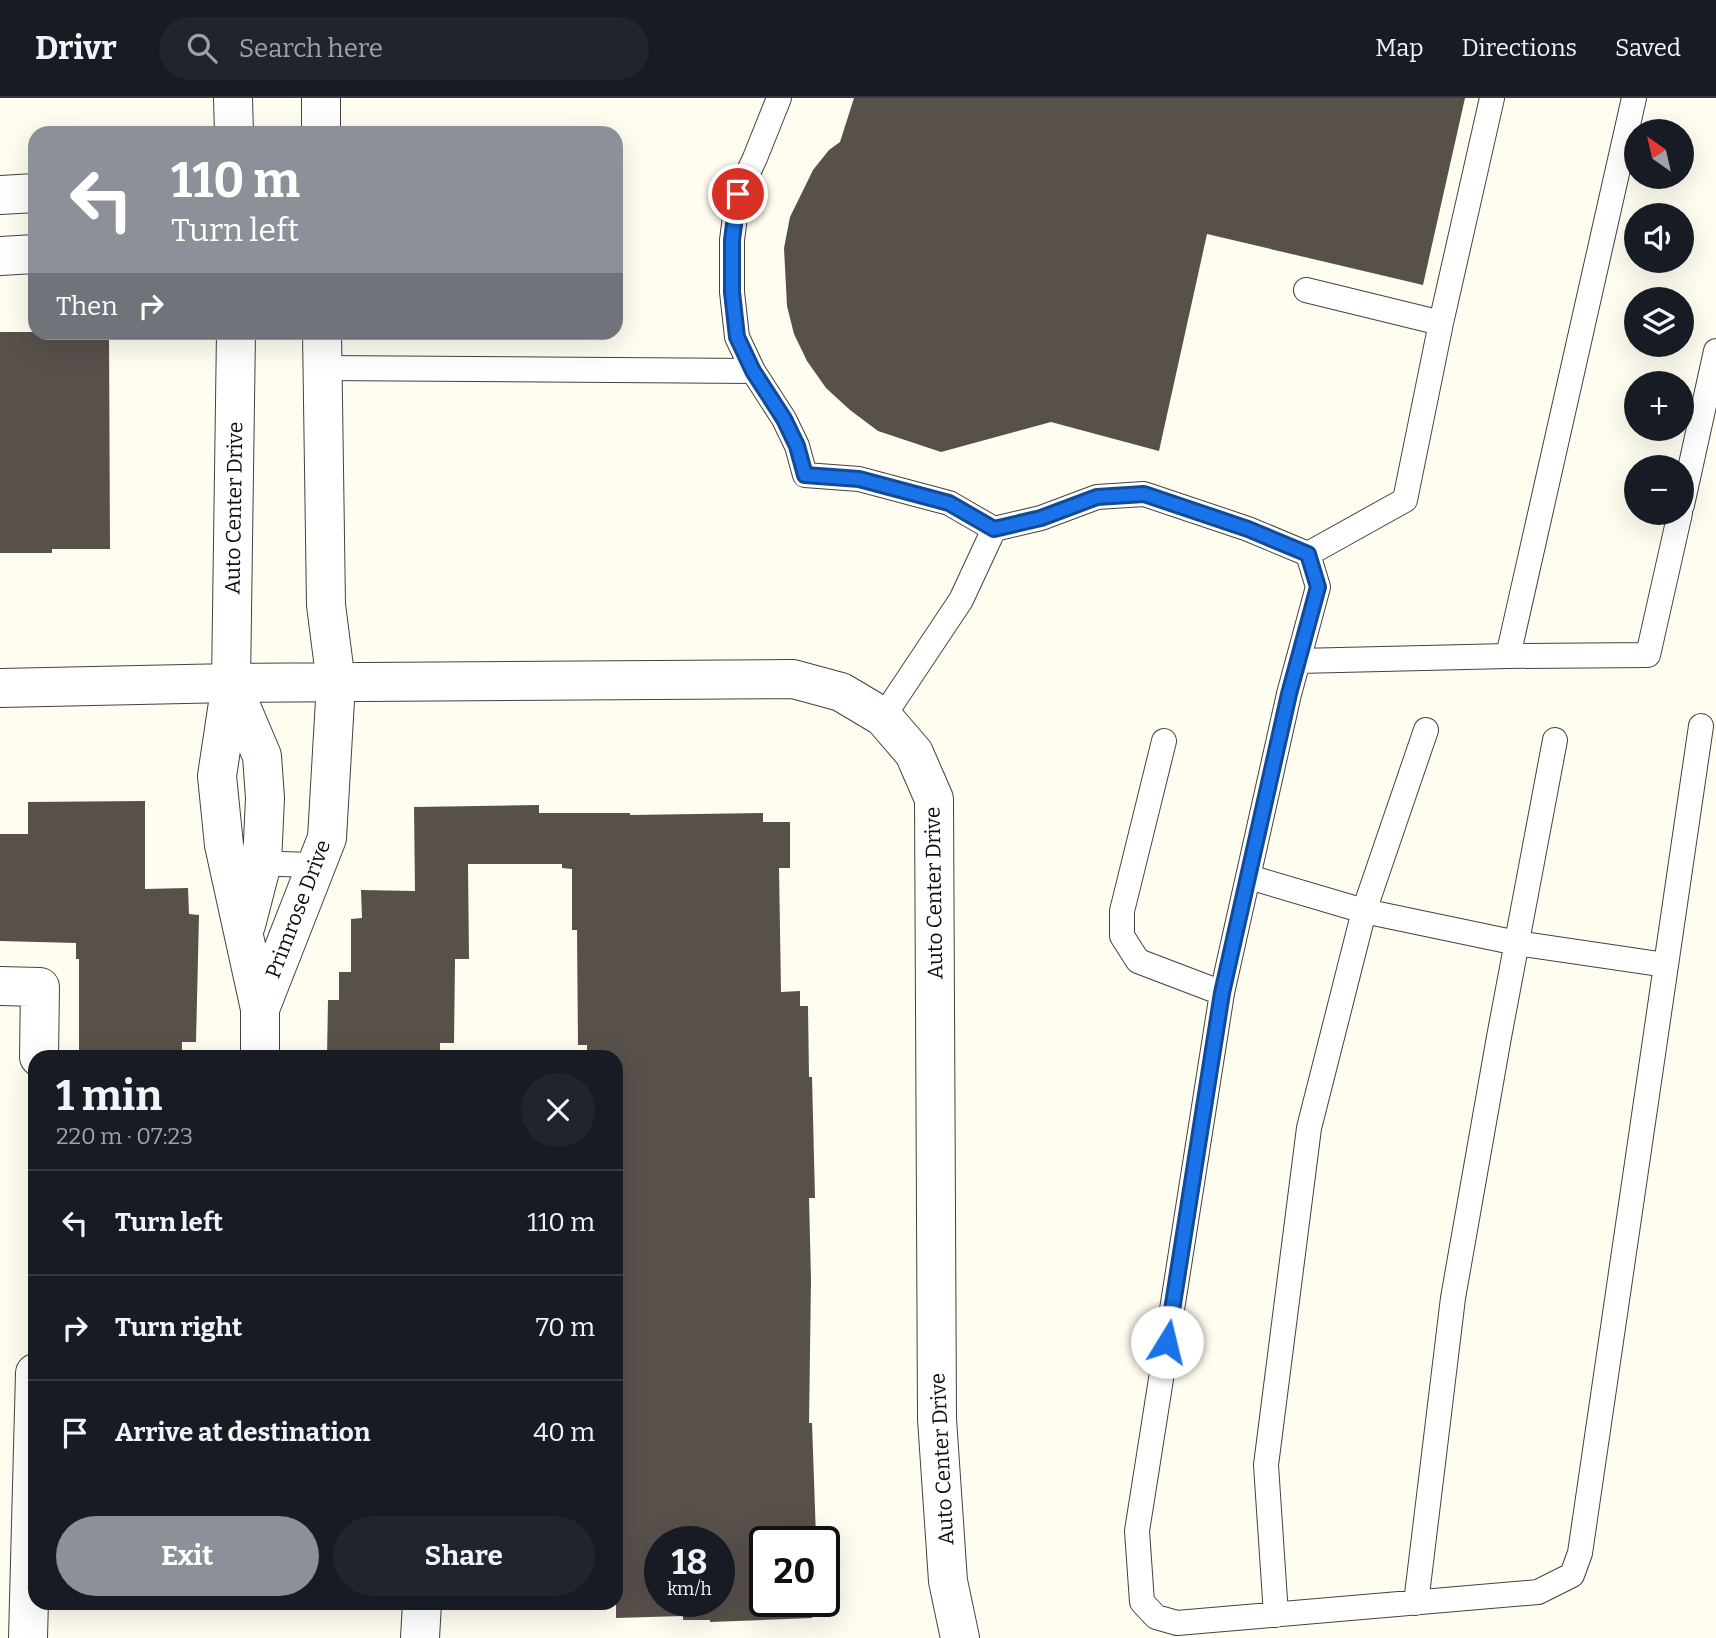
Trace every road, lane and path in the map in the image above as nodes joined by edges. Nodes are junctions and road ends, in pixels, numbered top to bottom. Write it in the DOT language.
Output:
graph roads {
  1 [pos="233,98"];
  2 [pos="321,98"];
  3 [pos="779,98"];
  4 [pos="1492,98"];
  5 [pos="1634,98"];
  6 [pos="234,126"];
  7 [pos="321,126"];
  8 [pos="28,193"];
  9 [pos="0,195"];
  10 [pos="28,254"];
  11 [pos="0,256"];
  12 [pos="1306,290"];
  13 [pos="1441,323"];
  14 [pos="236,340"];
  15 [pos="322,350"];
  16 [pos="1716,351"];
  17 [pos="753,371"];
  18 [pos="1693,455"];
  19 [pos="1677,525"];
  20 [pos="994,529"];
  21 [pos="1308,554"];
  22 [pos="1508,656"];
  23 [pos="1298,661"];
  24 [pos="231,683"];
  25 [pos="336,683"];
  26 [pos="0,688"];
  27 [pos="883,718"];
  28 [pos="1701,726"];
  29 [pos="1426,730"];
  30 [pos="1555,740"];
  31 [pos="1164,741"];
  32 [pos="245,863"];
  33 [pos="315,865"];
  34 [pos="1249,877"];
  35 [pos="1364,911"];
  36 [pos="1517,943"];
  37 [pos="1666,965"];
  38 [pos="0,986"];
  39 [pos="1222,993"];
  40 [pos="260,1009"];
  41 [pos="39,1050"];
  42 [pos="260,1050"];
  43 [pos="1416,1603"];
  44 [pos="29,1610"];
  45 [pos="422,1610"];
  46 [pos="1276,1615"];
  47 [pos="28,1638"];
  48 [pos="420,1638"];
  49 [pos="960,1638"];
  1 -- 6 [label="street"];
  2 -- 7 [label="street"];
  3 -- 17 [label="lane"];
  4 -- 13 [label="lane"];
  5 -- 22 [label="lane"];
  8 -- 9 [label="street"];
  10 -- 11 [label="street"];
  12 -- 13 [label="lane"];
  13 -- 21 [label="lane"];
  14 -- 24 [label="street, Auto Center Drive"];
  15 -- 17 [label="lane"];
  15 -- 25 [label="street"];
  16 -- 18 [label="lane"];
  17 -- 20 [label="lane"];
  19 -- 22 [label="lane"];
  20 -- 21 [label="lane"];
  20 -- 27 [label="lane"];
  21 -- 23 [label="lane"];
  22 -- 23 [label="lane"];
  23 -- 34 [label="lane"];
  24 -- 25 [label="street, Auto Center Drive"];
  24 -- 26 [label="street, Auto Center Drive"];
  24 -- 32 [label="street, Primrose Drive"];
  25 -- 27 [label="street, Auto Center Drive"];
  25 -- 33 [label="street, Primrose Drive"];
  27 -- 49 [label="street, Auto Center Drive"];
  28 -- 37 [label="lane"];
  29 -- 35 [label="lane"];
  30 -- 36 [label="lane"];
  31 -- 39 [label="lane"];
  32 -- 33 [label="lane"];
  32 -- 40 [label="street, Primrose Drive"];
  33 -- 40 [label="street, Primrose Drive"];
  34 -- 35 [label="lane"];
  34 -- 39 [label="lane"];
  35 -- 36 [label="lane"];
  35 -- 46 [label="lane"];
  36 -- 37 [label="lane"];
  36 -- 43 [label="lane"];
  37 -- 43 [label="lane"];
  38 -- 41 [label="street"];
  39 -- 46 [label="lane"];
  40 -- 42 [label="street, Primrose Drive"];
  43 -- 46 [label="lane"];
  44 -- 47 [label="street"];
  45 -- 48 [label="street"];
}
